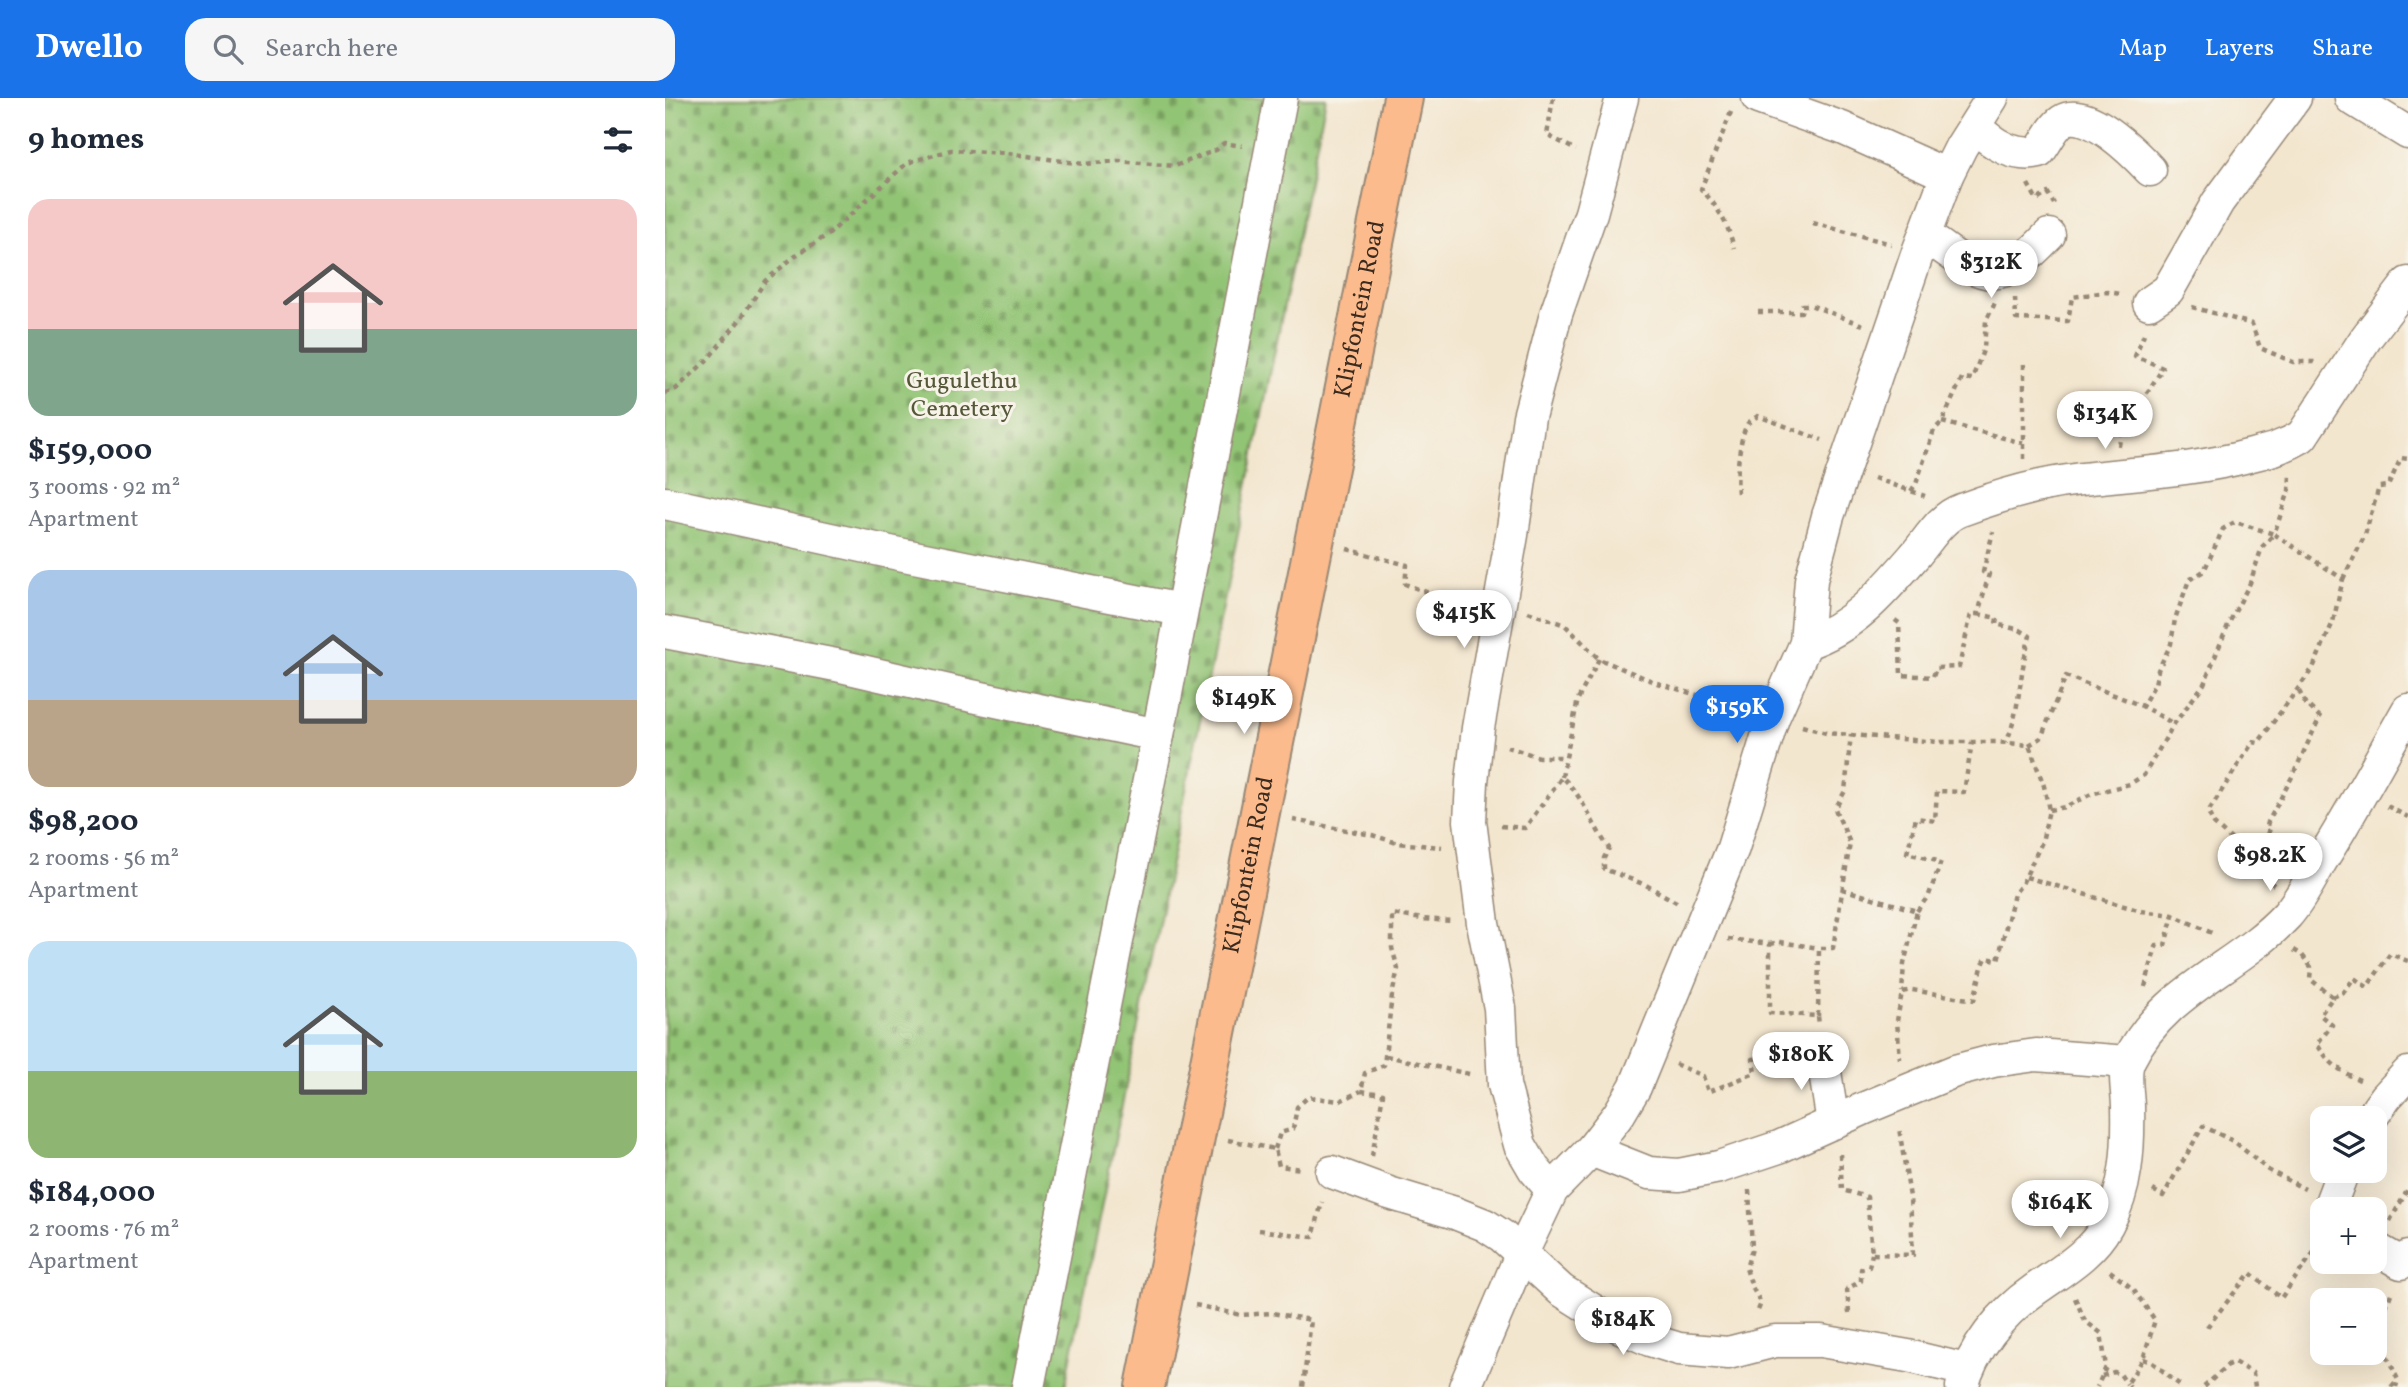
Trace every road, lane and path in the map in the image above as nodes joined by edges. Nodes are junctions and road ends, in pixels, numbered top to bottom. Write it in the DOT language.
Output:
graph roads {
  1 [pos="1403,98"];
  2 [pos="1553,98"];
  3 [pos="1622,98"];
  4 [pos="1992,98"];
  5 [pos="2295,98"];
  6 [pos="2351,98"];
  7 [pos="1745,104"];
  8 [pos="1278,113"];
  9 [pos="1976,127"];
  10 [pos="2408,134"];
  11 [pos="2029,154"];
  12 [pos="1605,165"];
  13 [pos="2150,170"];
  14 [pos="1947,175"];
  15 [pos="1813,223"];
  16 [pos="2049,235"];
  17 [pos="1922,243"];
  18 [pos="1734,248"];
  19 [pos="2002,279"];
  20 [pos="2408,283"];
  21 [pos="2158,296"];
  22 [pos="1758,312"];
  23 [pos="1890,335"];
  24 [pos="2024,361"];
  25 [pos="2351,362"];
  26 [pos="665,393"];
  27 [pos="1942,422"];
  28 [pos="2023,443"];
  29 [pos="2291,443"];
  30 [pos="1847,458"];
  31 [pos="2408,459"];
  32 [pos="2115,477"];
  33 [pos="2028,488"];
  34 [pos="1911,491"];
  35 [pos="1738,493"];
  36 [pos="1991,499"];
  37 [pos="665,503"];
  38 [pos="1949,516"];
  39 [pos="2274,534"];
  40 [pos="1336,547"];
  41 [pos="2343,579"];
  42 [pos="1499,602"];
  43 [pos="1872,603"];
  44 [pos="1181,610"];
  45 [pos="1978,614"];
  46 [pos="665,632"];
  47 [pos="1806,643"];
  48 [pos="1599,659"];
  49 [pos="2298,690"];
  50 [pos="2142,706"];
  51 [pos="2408,710"];
  52 [pos="1773,718"];
  53 [pos="2174,724"];
  54 [pos="1478,728"];
  55 [pos="1851,734"];
  56 [pos="1158,735"];
  57 [pos="1972,742"];
  58 [pos="2006,743"];
  59 [pos="2029,745"];
  60 [pos="1564,757"];
  61 [pos="1562,776"];
  62 [pos="2049,810"];
  63 [pos="1282,817"];
  64 [pos="1472,835"];
  65 [pos="2262,866"];
  66 [pos="2026,877"];
  67 [pos="1842,889"];
  68 [pos="2294,905"];
  69 [pos="1917,911"];
  70 [pos="2173,915"];
  71 [pos="1483,923"];
  72 [pos="1700,926"];
  73 [pos="2268,931"];
  74 [pos="1770,944"];
  75 [pos="1819,948"];
  76 [pos="2243,954"];
  77 [pos="2408,961"];
  78 [pos="1902,992"];
  79 [pos="2333,997"];
  80 [pos="2171,1006"];
  81 [pos="1818,1016"];
  82 [pos="1822,1053"];
  83 [pos="1648,1054"];
  84 [pos="1386,1056"];
  85 [pos="2128,1062"];
  86 [pos="2408,1073"];
  87 [pos="1504,1085"];
  88 [pos="1361,1091"];
  89 [pos="1899,1094"];
  90 [pos="2377,1106"];
  91 [pos="2379,1106"];
  92 [pos="1832,1123"];
  93 [pos="1217,1138"];
  94 [pos="1275,1149"];
  95 [pos="1591,1150"];
  96 [pos="1741,1158"];
  97 [pos="1332,1172"];
  98 [pos="2125,1174"];
  99 [pos="1365,1184"];
  100 [pos="1552,1190"];
  101 [pos="2337,1193"];
  102 [pos="1259,1230"];
  103 [pos="1872,1254"];
  104 [pos="2084,1254"];
  105 [pos="1521,1255"];
  106 [pos="2395,1256"];
  107 [pos="2310,1258"];
  108 [pos="2055,1276"];
  109 [pos="2387,1289"];
  110 [pos="1184,1302"];
  111 [pos="2207,1327"];
  112 [pos="1851,1346"];
  113 [pos="1753,1347"];
  114 [pos="2387,1356"];
  115 [pos="2143,1359"];
  116 [pos="2102,1376"];
  117 [pos="1964,1378"];
  118 [pos="2398,1380"];
  119 [pos="2174,1382"];
  120 [pos="2128,1386"];
  121 [pos="1028,1387"];
  122 [pos="1145,1387"];
  123 [pos="1303,1387"];
  124 [pos="1465,1387"];
  125 [pos="2098,1387"];
  126 [pos="2169,1387"];
  127 [pos="2184,1387"];
  128 [pos="2204,1387"];
  129 [pos="2255,1387"];
  130 [pos="2391,1387"];
  131 [pos="2396,1387"];
  1 -- 122 [label="main road, Klipfontein Road"];
  2 -- 12 [label="path"];
  3 -- 12 [label="street"];
  4 -- 9 [label="street"];
  5 -- 21 [label="street"];
  6 -- 10 [label="street"];
  7 -- 14 [label="street"];
  7 -- 18 [label="path"];
  8 -- 26 [label="path"];
  8 -- 44 [label="street"];
  9 -- 11 [label="street"];
  9 -- 14 [label="street"];
  11 -- 13 [label="street"];
  11 -- 16 [label="path"];
  12 -- 42 [label="street"];
  14 -- 17 [label="street"];
  15 -- 17 [label="path"];
  16 -- 19 [label="street"];
  17 -- 19 [label="street"];
  17 -- 23 [label="street"];
  19 -- 21 [label="path"];
  19 -- 27 [label="path"];
  20 -- 25 [label="street"];
  21 -- 25 [label="path"];
  21 -- 32 [label="path"];
  22 -- 23 [label="path"];
  23 -- 30 [label="street"];
  24 -- 28 [label="path"];
  25 -- 29 [label="street"];
  27 -- 28 [label="path"];
  27 -- 34 [label="path"];
  28 -- 33 [label="path"];
  29 -- 32 [label="street"];
  29 -- 39 [label="path"];
  30 -- 34 [label="path"];
  30 -- 35 [label="path"];
  30 -- 47 [label="street"];
  31 -- 41 [label="path"];
  32 -- 33 [label="street"];
  33 -- 36 [label="street"];
  34 -- 38 [label="path"];
  36 -- 38 [label="street"];
  36 -- 45 [label="path"];
  37 -- 44 [label="street"];
  38 -- 43 [label="street"];
  39 -- 41 [label="path"];
  39 -- 50 [label="path"];
  39 -- 53 [label="path"];
  40 -- 42 [label="path"];
  41 -- 49 [label="path"];
  42 -- 48 [label="path"];
  42 -- 54 [label="street"];
  43 -- 45 [label="path"];
  43 -- 47 [label="street"];
  44 -- 56 [label="street"];
  45 -- 58 [label="path"];
  46 -- 56 [label="street"];
  47 -- 52 [label="street"];
  48 -- 52 [label="path"];
  48 -- 60 [label="path"];
  49 -- 65 [label="path"];
  49 -- 65 [label="path"];
  50 -- 53 [label="path"];
  50 -- 59 [label="path"];
  51 -- 68 [label="street"];
  52 -- 55 [label="path"];
  52 -- 72 [label="street"];
  53 -- 62 [label="path"];
  54 -- 60 [label="path"];
  54 -- 64 [label="street"];
  55 -- 57 [label="path"];
  55 -- 67 [label="path"];
  56 -- 121 [label="street"];
  57 -- 58 [label="path"];
  57 -- 69 [label="path"];
  58 -- 59 [label="path"];
  59 -- 62 [label="path"];
  60 -- 61 [label="path"];
  61 -- 64 [label="path"];
  61 -- 72 [label="path"];
  62 -- 66 [label="path"];
  63 -- 64 [label="path"];
  64 -- 71 [label="street"];
  65 -- 68 [label="path"];
  66 -- 70 [label="path"];
  66 -- 78 [label="path"];
  67 -- 69 [label="path"];
  67 -- 75 [label="path"];
  68 -- 73 [label="street"];
  69 -- 78 [label="path"];
  70 -- 76 [label="path"];
  70 -- 80 [label="path"];
  71 -- 84 [label="path"];
  71 -- 87 [label="street"];
  72 -- 74 [label="path"];
  72 -- 83 [label="street"];
  73 -- 76 [label="street"];
  73 -- 79 [label="path"];
  74 -- 75 [label="path"];
  74 -- 81 [label="path"];
  75 -- 81 [label="path"];
  76 -- 80 [label="street"];
  77 -- 79 [label="path"];
  78 -- 89 [label="path"];
  79 -- 90 [label="path"];
  80 -- 85 [label="street"];
  81 -- 82 [label="path"];
  82 -- 83 [label="path"];
  82 -- 92 [label="street"];
  83 -- 95 [label="street"];
  84 -- 87 [label="path"];
  84 -- 88 [label="path"];
  85 -- 89 [label="street"];
  85 -- 98 [label="street"];
  86 -- 91 [label="street"];
  87 -- 100 [label="street"];
  88 -- 94 [label="path"];
  88 -- 99 [label="path"];
  89 -- 92 [label="street"];
  89 -- 103 [label="path"];
  92 -- 96 [label="street"];
  92 -- 103 [label="path"];
  93 -- 94 [label="path"];
  94 -- 97 [label="path"];
  95 -- 96 [label="street"];
  95 -- 100 [label="street"];
  96 -- 113 [label="path"];
  97 -- 99 [label="street"];
  97 -- 102 [label="path"];
  98 -- 101 [label="path"];
  98 -- 104 [label="street"];
  99 -- 105 [label="street"];
  100 -- 105 [label="street"];
  103 -- 112 [label="path"];
  104 -- 108 [label="street"];
  104 -- 115 [label="path"];
  105 -- 113 [label="street"];
  105 -- 124 [label="street"];
  106 -- 109 [label="path"];
  107 -- 111 [label="path"];
  108 -- 116 [label="path"];
  108 -- 117 [label="street"];
  110 -- 123 [label="path"];
  112 -- 113 [label="street"];
  112 -- 117 [label="street"];
  114 -- 118 [label="path"];
  115 -- 119 [label="path"];
  115 -- 120 [label="path"];
  116 -- 120 [label="path"];
  116 -- 125 [label="path"];
  118 -- 130 [label="path"];
  118 -- 131 [label="path"];
  119 -- 126 [label="path"];
  119 -- 127 [label="path"];
  128 -- 129 [label="path"];
}
